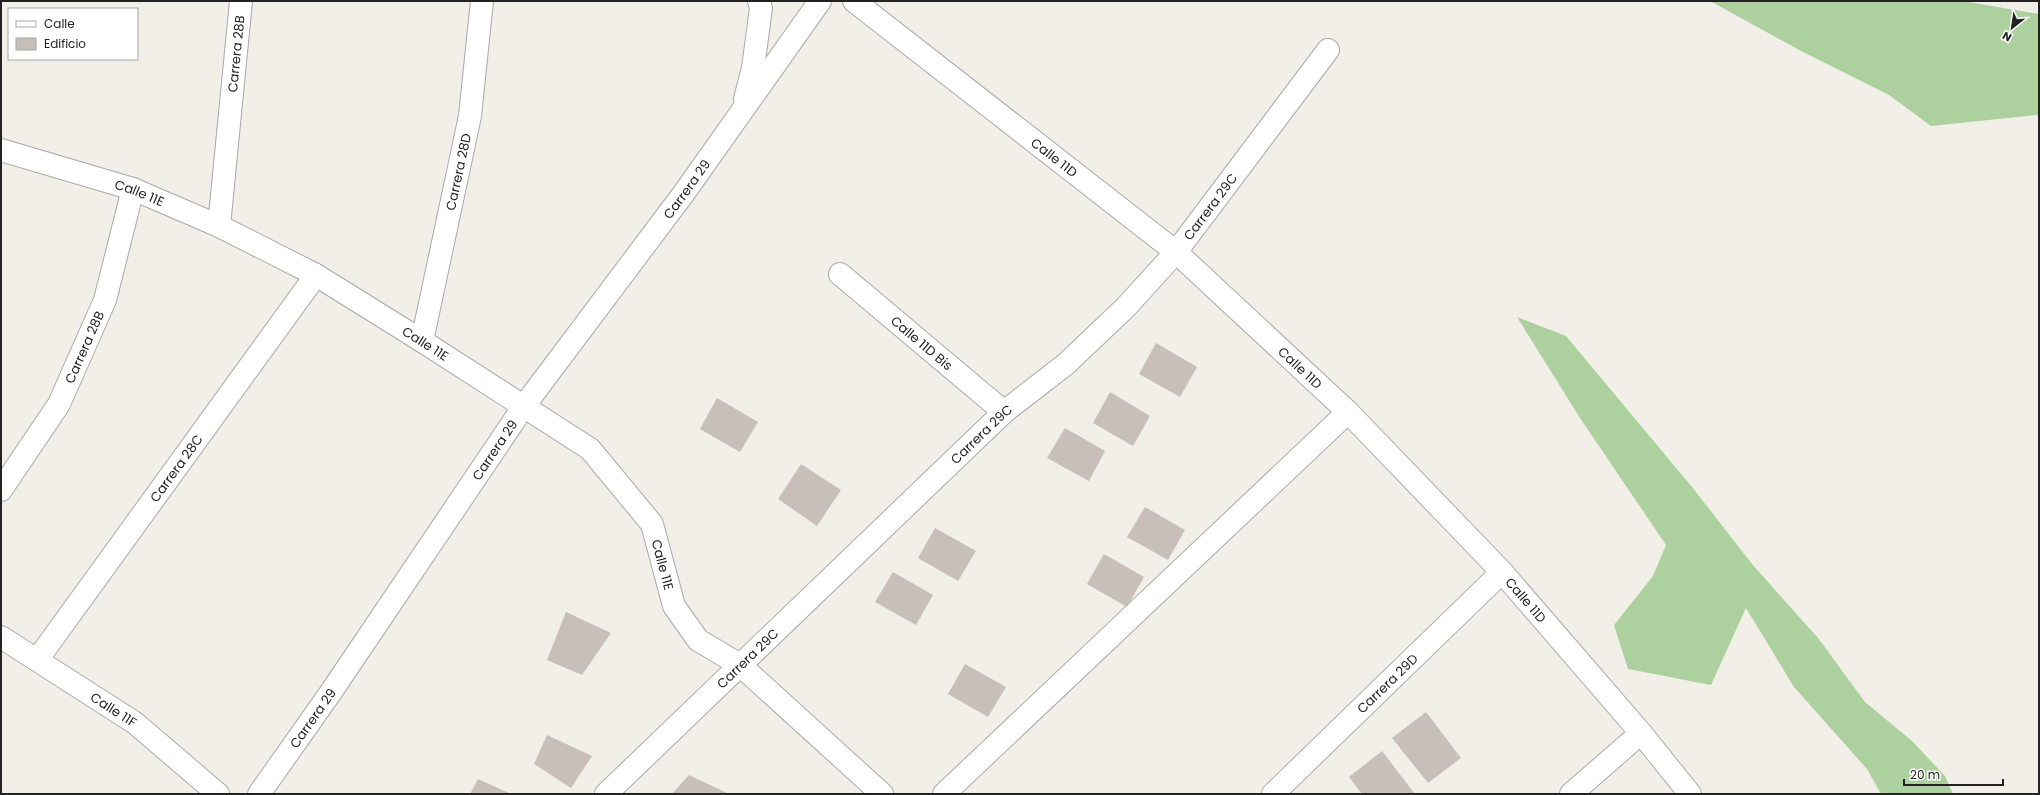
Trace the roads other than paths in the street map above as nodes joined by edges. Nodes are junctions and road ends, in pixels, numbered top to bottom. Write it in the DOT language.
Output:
graph roads {
  1 [pos="241,1"];
  2 [pos="482,1"];
  3 [pos="759,1"];
  4 [pos="820,1"];
  5 [pos="854,1"];
  6 [pos="1328,50"];
  7 [pos="741,113"];
  8 [pos="1,150"];
  9 [pos="133,189"];
  10 [pos="219,226"];
  11 [pos="1176,252"];
  12 [pos="840,274"];
  13 [pos="316,275"];
  14 [pos="422,341"];
  15 [pos="524,406"];
  16 [pos="1004,412"];
  17 [pos="1348,412"];
  18 [pos="1,490"];
  19 [pos="1502,572"];
  20 [pos="1,637"];
  21 [pos="37,660"];
  22 [pos="740,665"];
  23 [pos="1641,733"];
  24 [pos="218,794"];
  25 [pos="259,794"];
  26 [pos="606,794"];
  27 [pos="882,794"];
  28 [pos="944,794"];
  29 [pos="1273,794"];
  30 [pos="1571,794"];
  31 [pos="1690,794"];
  1 -- 10 [label="street, Carrera 28B"];
  2 -- 14 [label="street, Carrera 28D"];
  3 -- 7 [label="street, Carrera 29"];
  4 -- 7 [label="street, Carrera 29"];
  5 -- 11 [label="street, Calle 11D"];
  6 -- 11 [label="street, Carrera 29C"];
  7 -- 15 [label="street, Carrera 29"];
  8 -- 9 [label="street, Calle 11E"];
  9 -- 10 [label="street, Calle 11E"];
  9 -- 18 [label="street, Carrera 28B"];
  10 -- 13 [label="street, Calle 11E"];
  11 -- 16 [label="street, Carrera 29C"];
  11 -- 17 [label="street, Calle 11D"];
  12 -- 16 [label="street, Calle 11D Bis"];
  13 -- 14 [label="street, Calle 11E"];
  13 -- 21 [label="street, Carrera 28C"];
  14 -- 15 [label="street, Calle 11E"];
  15 -- 22 [label="street, Calle 11E"];
  15 -- 25 [label="street, Carrera 29"];
  16 -- 22 [label="street, Carrera 29C"];
  17 -- 19 [label="street, Calle 11D"];
  17 -- 28 [label="street"];
  19 -- 23 [label="street, Calle 11D"];
  19 -- 29 [label="street, Carrera 29D"];
  20 -- 21 [label="street, Calle 11F"];
  21 -- 24 [label="street, Calle 11F"];
  22 -- 26 [label="street, Carrera 29C"];
  22 -- 27 [label="street, Calle 11E"];
  23 -- 30 [label="street"];
  23 -- 31 [label="street, Calle 11D"];
}
